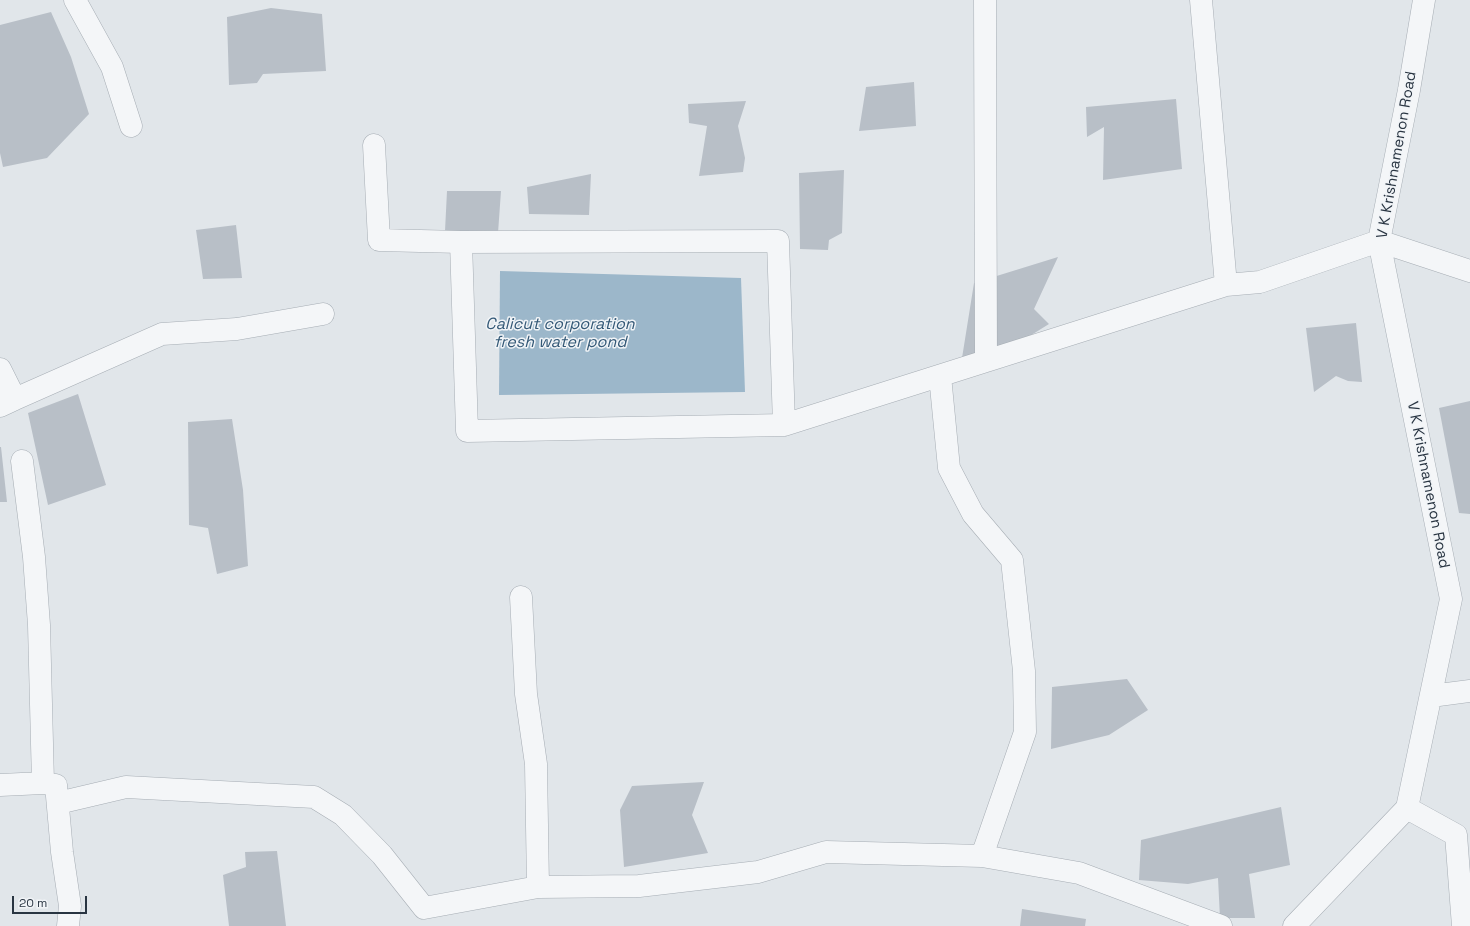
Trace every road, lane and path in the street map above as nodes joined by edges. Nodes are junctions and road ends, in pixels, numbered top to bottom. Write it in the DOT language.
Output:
graph roads {
  1 [pos="75,0"];
  2 [pos="985,0"];
  3 [pos="1202,0"];
  4 [pos="1424,0"];
  5 [pos="131,126"];
  6 [pos="374,145"];
  7 [pos="1380,241"];
  8 [pos="461,242"];
  9 [pos="1470,271"];
  10 [pos="1226,285"];
  11 [pos="323,314"];
  12 [pos="986,361"];
  13 [pos="0,368"];
  14 [pos="940,376"];
  15 [pos="7,402"];
  16 [pos="784,425"];
  17 [pos="22,461"];
  18 [pos="521,597"];
  19 [pos="1470,691"];
  20 [pos="1431,696"];
  21 [pos="43,784"];
  22 [pos="0,785"];
  23 [pos="58,803"];
  24 [pos="1407,808"];
  25 [pos="982,856"];
  26 [pos="538,887"];
  27 [pos="68,926"];
  28 [pos="1221,926"];
  29 [pos="1294,926"];
  30 [pos="1463,926"];
  1 -- 5 [label="street"];
  2 -- 12 [label="street"];
  3 -- 10 [label="street"];
  4 -- 7 [label="street, V K Krishnamenon Road"];
  6 -- 8 [label="street"];
  7 -- 9 [label="street"];
  7 -- 10 [label="street"];
  7 -- 20 [label="street, V K Krishnamenon Road"];
  8 -- 16 [label="street"];
  8 -- 16 [label="street"];
  10 -- 12 [label="street"];
  11 -- 15 [label="street"];
  12 -- 14 [label="street"];
  13 -- 15 [label="street"];
  14 -- 16 [label="street"];
  14 -- 25 [label="street"];
  17 -- 21 [label="street"];
  18 -- 26 [label="street"];
  19 -- 20 [label="street"];
  20 -- 24 [label="street, V K Krishnamenon Road"];
  21 -- 22 [label="street"];
  21 -- 23 [label="street"];
  23 -- 26 [label="street"];
  23 -- 27 [label="street"];
  24 -- 29 [label="street"];
  24 -- 30 [label="street"];
  25 -- 26 [label="street"];
  25 -- 28 [label="street"];
}
